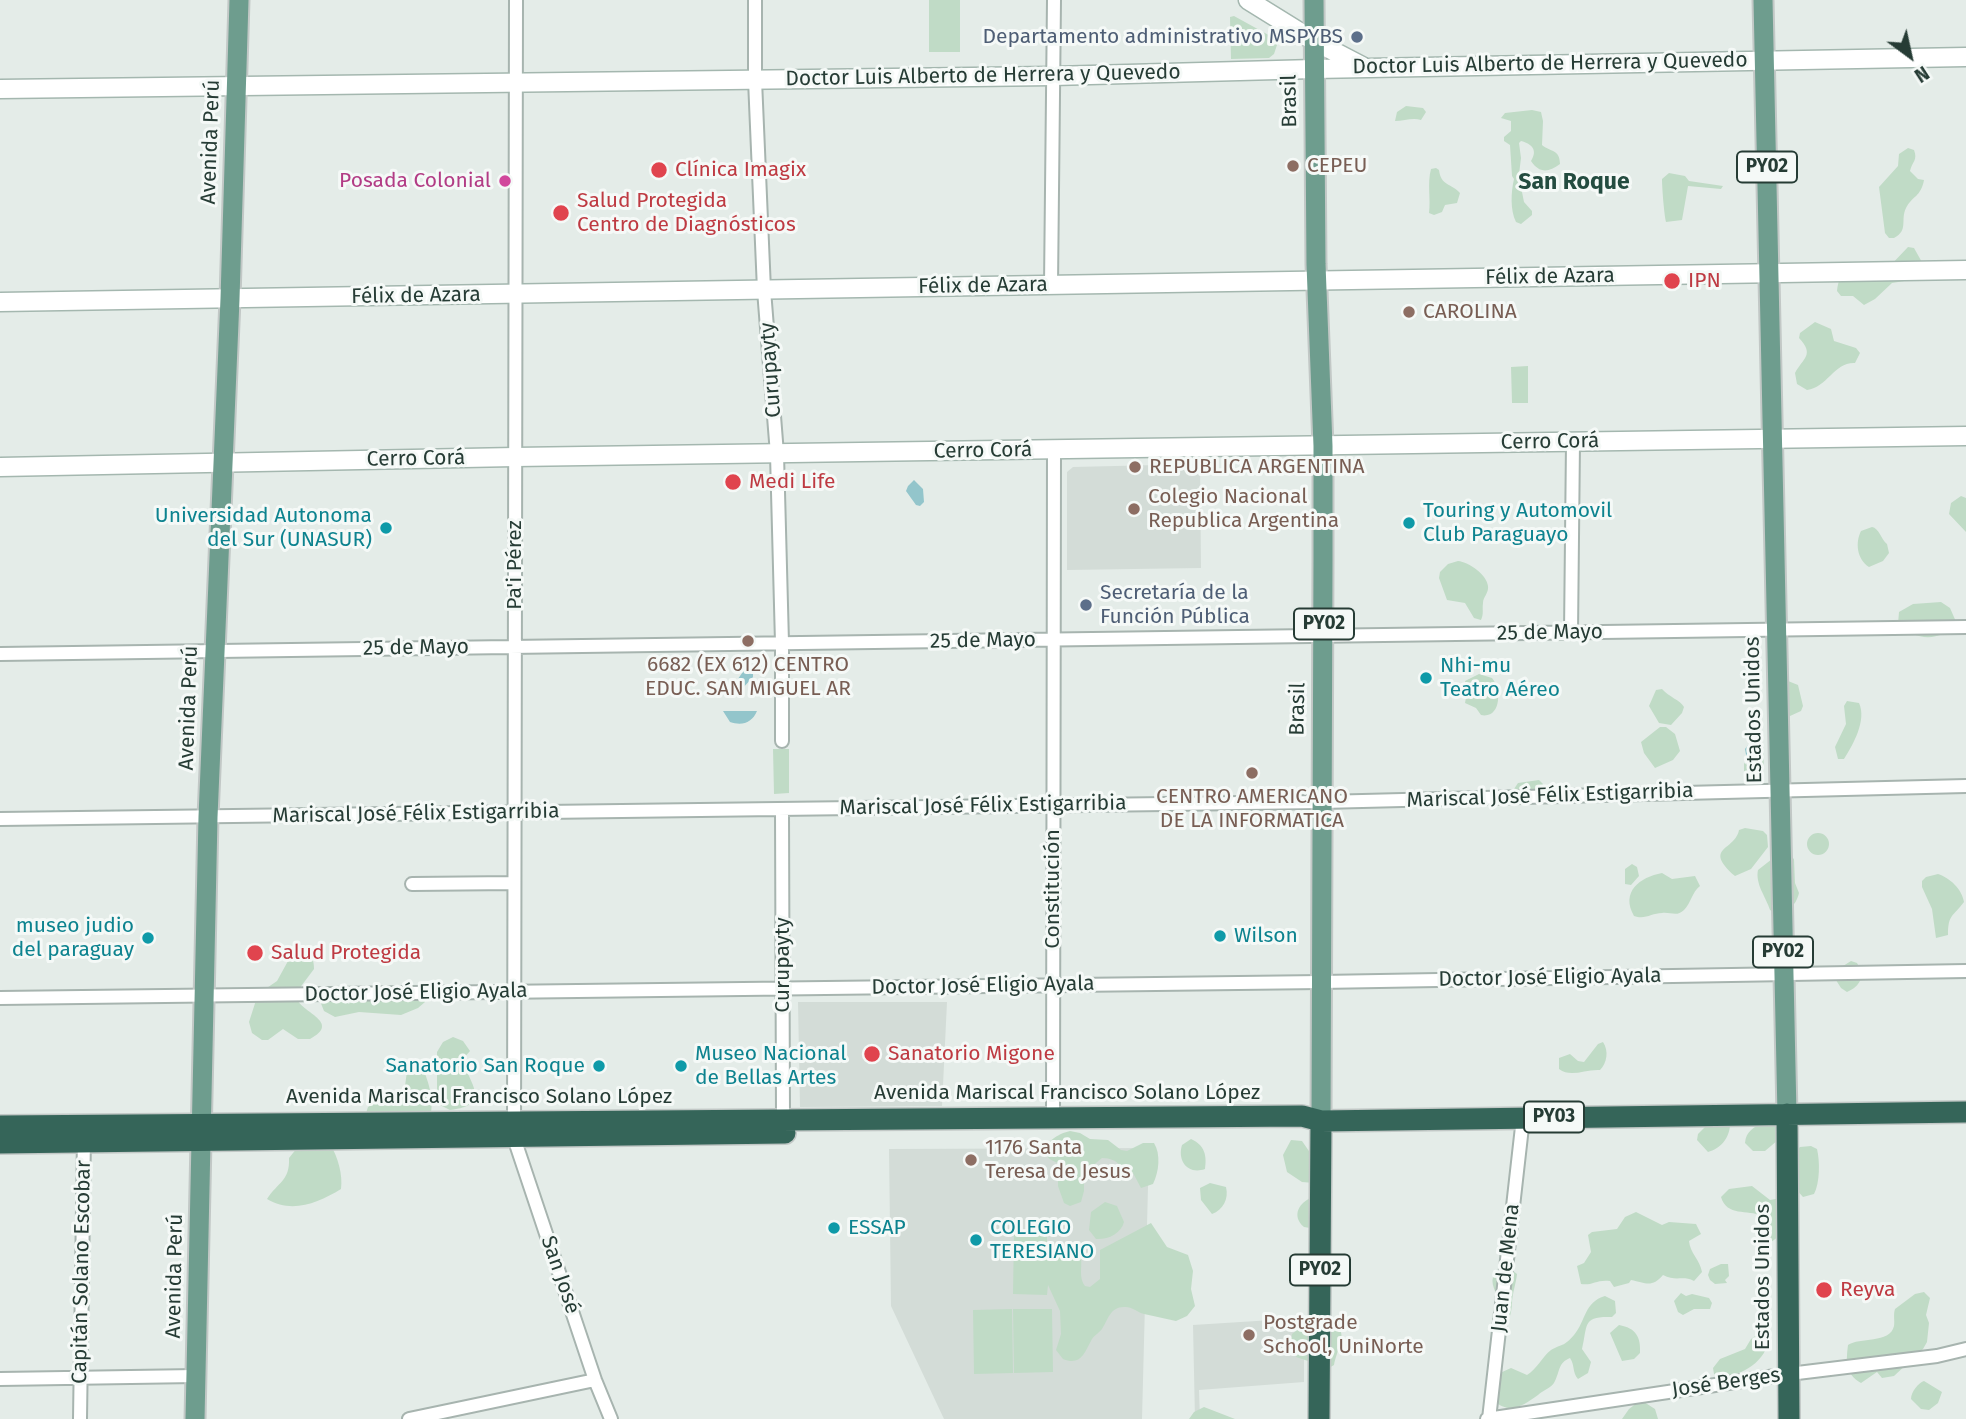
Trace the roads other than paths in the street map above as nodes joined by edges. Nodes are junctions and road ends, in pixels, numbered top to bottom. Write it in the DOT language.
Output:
graph roads {
  1 [pos="239,0"];
  2 [pos="516,0"];
  3 [pos="755,0"];
  4 [pos="1054,0"];
  5 [pos="1248,0"];
  6 [pos="1314,0"];
  7 [pos="1763,0"];
  8 [pos="1314,41"];
  9 [pos="1966,57"];
  10 [pos="1763,60"];
  11 [pos="1365,68"];
  12 [pos="1314,69"];
  13 [pos="1053,76"];
  14 [pos="755,80"];
  15 [pos="516,84"];
  16 [pos="236,86"];
  17 [pos="0,89"];
  18 [pos="1966,270"];
  19 [pos="1770,274"];
  20 [pos="1316,281"];
  21 [pos="1051,285"];
  22 [pos="764,290"];
  23 [pos="515,294"];
  24 [pos="230,299"];
  25 [pos="0,302"];
  26 [pos="1966,436"];
  27 [pos="1773,439"];
  28 [pos="1573,442"];
  29 [pos="1323,446"];
  30 [pos="1054,450"];
  31 [pos="777,454"];
  32 [pos="515,457"];
  33 [pos="222,464"];
  34 [pos="0,467"];
  35 [pos="1966,627"];
  36 [pos="1777,630"];
  37 [pos="1571,633"];
  38 [pos="1324,637"];
  39 [pos="1054,640"];
  40 [pos="782,643"];
  41 [pos="514,647"];
  42 [pos="215,651"];
  43 [pos="0,654"];
  44 [pos="782,741"];
  45 [pos="1966,786"];
  46 [pos="1780,790"];
  47 [pos="1322,802"];
  48 [pos="1054,804"];
  49 [pos="782,810"];
  50 [pos="514,812"];
  51 [pos="208,817"];
  52 [pos="0,819"];
  53 [pos="514,883"];
  54 [pos="412,884"];
  55 [pos="1966,971"];
  56 [pos="1784,974"];
  57 [pos="1321,982"];
  58 [pos="1053,985"];
  59 [pos="783,989"];
  60 [pos="513,992"];
  61 [pos="204,995"];
  62 [pos="0,998"];
  63 [pos="1966,1112"];
  64 [pos="1787,1114"];
  65 [pos="1053,1117"];
  66 [pos="1523,1118"];
  67 [pos="783,1119"];
  68 [pos="1320,1121"];
  69 [pos="356,1122"];
  70 [pos="514,1130"];
  71 [pos="225,1132"];
  72 [pos="948,1132"];
  73 [pos="195,1133"];
  74 [pos="84,1134"];
  75 [pos="2,1137"];
  76 [pos="1966,1349"];
  77 [pos="1789,1374"];
  78 [pos="196,1377"];
  79 [pos="0,1378"];
  80 [pos="80,1378"];
  81 [pos="595,1380"];
  82 [pos="80,1419"];
  83 [pos="195,1419"];
  84 [pos="408,1419"];
  85 [pos="611,1419"];
  86 [pos="1320,1419"];
  87 [pos="1488,1419"];
  88 [pos="1789,1419"];
  1 -- 16 [label="main road, Avenida Perú"];
  2 -- 15 [label="street, Pa'i Pérez"];
  3 -- 14 [label="street, Curupayty"];
  4 -- 13 [label="street"];
  5 -- 8 [label="street"];
  6 -- 8 [label="main road, Brasil"];
  7 -- 10 [label="main road, Estados Unidos"];
  8 -- 11 [label="street"];
  8 -- 12 [label="main road, Brasil"];
  9 -- 10 [label="street, Doctor Luis Alberto de Herrera y Quevedo"];
  10 -- 11 [label="street, Doctor Luis Alberto de Herrera y Quevedo"];
  10 -- 19 [label="main road, Estados Unidos / PY02"];
  11 -- 12 [label="street, Doctor Luis Alberto de Herrera y Quevedo"];
  12 -- 13 [label="street, Doctor Luis Alberto de Herrera y Quevedo"];
  12 -- 20 [label="main road, Brasil"];
  13 -- 14 [label="street, Doctor Luis Alberto de Herrera y Quevedo"];
  13 -- 21 [label="street"];
  14 -- 15 [label="street, Doctor Luis Alberto de Herrera y Quevedo"];
  14 -- 22 [label="street, Curupayty"];
  15 -- 16 [label="street, Doctor Luis Alberto de Herrera y Quevedo"];
  15 -- 23 [label="street, Pa'i Pérez"];
  16 -- 17 [label="street, Doctor Luis Alberto de Herrera y Quevedo"];
  16 -- 24 [label="main road, Avenida Perú"];
  18 -- 19 [label="street, Félix de Azara"];
  19 -- 20 [label="street, Félix de Azara"];
  19 -- 27 [label="main road, Estados Unidos / PY02"];
  20 -- 21 [label="street, Félix de Azara"];
  20 -- 29 [label="main road, Brasil / PY02"];
  21 -- 22 [label="street, Félix de Azara"];
  22 -- 23 [label="street, Félix de Azara"];
  22 -- 31 [label="street, Curupayty"];
  23 -- 24 [label="street, Félix de Azara"];
  23 -- 32 [label="street, Pa'i Pérez"];
  24 -- 25 [label="street, Félix de Azara"];
  24 -- 33 [label="main road, Avenida Perú"];
  26 -- 27 [label="street, Cerro Corá"];
  27 -- 28 [label="street, Cerro Corá"];
  27 -- 36 [label="main road, Estados Unidos / PY02"];
  28 -- 29 [label="street, Cerro Corá"];
  28 -- 37 [label="street"];
  29 -- 30 [label="street, Cerro Corá"];
  29 -- 38 [label="main road, Brasil / PY02"];
  30 -- 31 [label="street, Cerro Corá"];
  30 -- 39 [label="street, Constitución"];
  31 -- 32 [label="street, Cerro Corá"];
  31 -- 40 [label="street, Curupayty"];
  32 -- 33 [label="street, Cerro Corá"];
  32 -- 41 [label="street, Pa'i Pérez"];
  33 -- 34 [label="street, Cerro Corá"];
  33 -- 42 [label="main road, Avenida Perú"];
  35 -- 36 [label="street, 25 de Mayo"];
  36 -- 37 [label="street, 25 de Mayo"];
  36 -- 46 [label="main road, Estados Unidos / PY02"];
  37 -- 38 [label="street, 25 de Mayo"];
  38 -- 39 [label="street, 25 de Mayo"];
  38 -- 47 [label="main road, Brasil / PY02"];
  39 -- 40 [label="street, 25 de Mayo"];
  39 -- 48 [label="street, Constitución"];
  40 -- 41 [label="street, 25 de Mayo"];
  40 -- 44 [label="street, Curupayty"];
  41 -- 42 [label="street, 25 de Mayo"];
  41 -- 50 [label="street, Pa'i Pérez"];
  42 -- 43 [label="street, 25 de Mayo"];
  42 -- 51 [label="main road, Avenida Perú"];
  45 -- 46 [label="street, Mariscal José Félix Estigarribia"];
  46 -- 47 [label="street, Mariscal José Félix Estigarribia"];
  46 -- 56 [label="main road, Estados Unidos / PY02"];
  47 -- 48 [label="street, Mariscal José Félix Estigarribia"];
  47 -- 57 [label="main road, Brasil / PY02"];
  48 -- 49 [label="street, Mariscal José Félix Estigarribia"];
  48 -- 58 [label="street, Constitución"];
  49 -- 50 [label="street, Mariscal José Félix Estigarribia"];
  49 -- 59 [label="street, Curupayty"];
  50 -- 51 [label="street, Mariscal José Félix Estigarribia"];
  50 -- 53 [label="street, Pa'i Pérez"];
  51 -- 52 [label="street, Mariscal José Félix Estigarribia"];
  51 -- 61 [label="main road, Avenida Perú"];
  53 -- 54 [label="street"];
  53 -- 60 [label="street, Pa'i Pérez"];
  55 -- 56 [label="street, Doctor José Eligio Ayala"];
  56 -- 57 [label="street, Doctor José Eligio Ayala"];
  56 -- 64 [label="main road, Estados Unidos / PY02"];
  57 -- 58 [label="street, Doctor José Eligio Ayala"];
  57 -- 68 [label="main road, Brasil / PY02"];
  58 -- 59 [label="street, Doctor José Eligio Ayala"];
  58 -- 65 [label="street, Constitución"];
  59 -- 60 [label="street, Doctor José Eligio Ayala"];
  59 -- 67 [label="street, Curupayty"];
  60 -- 61 [label="street, Doctor José Eligio Ayala"];
  60 -- 70 [label="street, Pa'i Pérez"];
  61 -- 62 [label="street, Doctor José Eligio Ayala"];
  61 -- 73 [label="main road, Avenida Perú"];
  63 -- 64 [label="highway, Avenida Mariscal Francisco Solano López"];
  64 -- 66 [label="highway, Avenida Mariscal Francisco Solano López / PY03"];
  64 -- 77 [label="highway, Estados Unidos"];
  65 -- 67 [label="highway, Avenida Mariscal Francisco Solano López"];
  65 -- 68 [label="highway, Avenida Mariscal Francisco Solano López"];
  65 -- 72 [label="highway"];
  66 -- 68 [label="highway, Avenida Mariscal Francisco Solano López / PY03"];
  66 -- 87 [label="street, Juan de Mena"];
  67 -- 70 [label="highway, Avenida Mariscal Francisco Solano López"];
  68 -- 72 [label="highway, Avenida Mariscal Francisco Solano López"];
  68 -- 86 [label="highway, Brasil / PY02"];
  69 -- 70 [label="highway, Avenida Mariscal Francisco Solano López"];
  69 -- 71 [label="highway, Avenida Mariscal Francisco Solano López"];
  69 -- 73 [label="highway"];
  70 -- 71 [label="highway, Avenida Mariscal Francisco Solano López"];
  70 -- 72 [label="highway, Avenida Mariscal Francisco Solano López"];
  70 -- 81 [label="street, San José"];
  71 -- 73 [label="highway, Avenida Mariscal Francisco Solano López"];
  71 -- 73 [label="highway"];
  73 -- 74 [label="highway"];
  73 -- 78 [label="main road, Avenida Perú"];
  74 -- 75 [label="highway"];
  74 -- 80 [label="street, Capitán Solano Escobar"];
  76 -- 77 [label="street, José Berges"];
  77 -- 87 [label="street, José Berges"];
  77 -- 88 [label="highway, Estados Unidos"];
  78 -- 80 [label="street"];
  78 -- 83 [label="main road, Avenida Perú"];
  79 -- 80 [label="street"];
  80 -- 82 [label="street, Capitán Solano Escobar"];
  81 -- 84 [label="street"];
  81 -- 85 [label="street, San José"];
}
